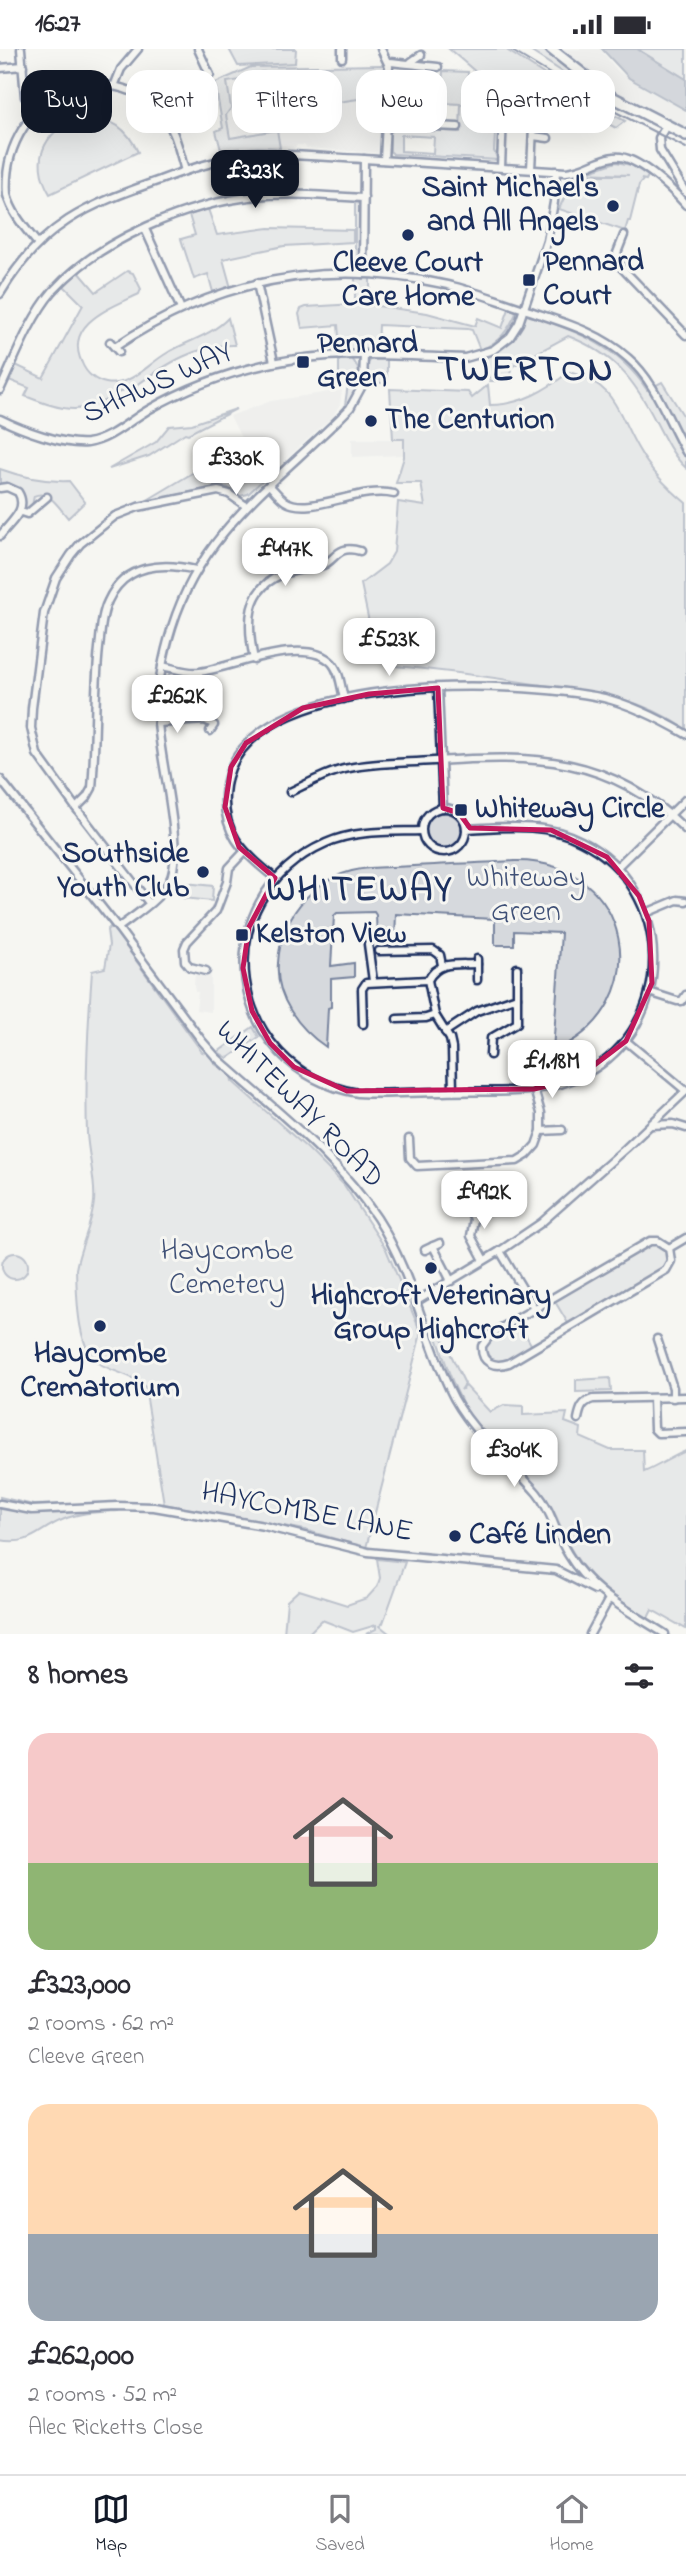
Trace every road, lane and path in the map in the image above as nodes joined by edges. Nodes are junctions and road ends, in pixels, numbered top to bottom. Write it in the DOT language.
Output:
graph roads {
  1 [pos="21,49"];
  2 [pos="138,49"];
  3 [pos="198,49"];
  4 [pos="342,49"];
  5 [pos="381,49"];
  6 [pos="551,49"];
  7 [pos="421,55"];
  8 [pos="342,58"];
  9 [pos="388,62"];
  10 [pos="411,62"];
  11 [pos="23,66"];
  12 [pos="438,67"];
  13 [pos="0,68"];
  14 [pos="23,70"];
  15 [pos="208,70"];
  16 [pos="388,70"];
  17 [pos="112,84"];
  18 [pos="115,84"];
  19 [pos="126,89"];
  20 [pos="17,124"];
  21 [pos="666,125"];
  22 [pos="447,127"];
  23 [pos="458,127"];
  24 [pos="173,133"];
  25 [pos="386,133"];
  26 [pos="502,133"];
  27 [pos="533,135"];
  28 [pos="686,135"];
  29 [pos="548,138"];
  30 [pos="364,159"];
  31 [pos="384,160"];
  32 [pos="501,167"];
  33 [pos="531,169"];
  34 [pos="186,171"];
  35 [pos="556,171"];
  36 [pos="686,194"];
  37 [pos="4,198"];
  38 [pos="364,198"];
  39 [pos="686,205"];
  40 [pos="145,229"];
  41 [pos="624,235"];
  42 [pos="38,244"];
  43 [pos="609,257"];
  44 [pos="617,258"];
  45 [pos="363,274"];
  46 [pos="257,283"];
  47 [pos="0,294"];
  48 [pos="181,309"];
  49 [pos="524,309"];
  50 [pos="686,335"];
  51 [pos="115,347"];
  52 [pos="364,355"];
  53 [pos="274,362"];
  54 [pos="0,390"];
  55 [pos="0,419"];
  56 [pos="686,452"];
  57 [pos="269,485"];
  58 [pos="0,488"];
  59 [pos="391,491"];
  60 [pos="47,497"];
  61 [pos="246,506"];
  62 [pos="21,512"];
  63 [pos="0,536"];
  64 [pos="360,551"];
  65 [pos="196,570"];
  66 [pos="254,660"];
  67 [pos="162,666"];
  68 [pos="198,673"];
  69 [pos="438,688"];
  70 [pos="158,699"];
  71 [pos="344,699"];
  72 [pos="158,723"];
  73 [pos="210,731"];
  74 [pos="686,734"];
  75 [pos="442,761"];
  76 [pos="0,779"];
  77 [pos="290,792"];
  78 [pos="686,799"];
  79 [pos="76,808"];
  80 [pos="443,808"];
  81 [pos="670,815"];
  82 [pos="466,829"];
  83 [pos="686,830"];
  84 [pos="421,831"];
  85 [pos="244,852"];
  86 [pos="618,866"];
  87 [pos="275,879"];
  88 [pos="686,901"];
  89 [pos="149,903"];
  90 [pos="646,913"];
  91 [pos="118,928"];
  92 [pos="368,944"];
  93 [pos="379,951"];
  94 [pos="442,965"];
  95 [pos="206,971"];
  96 [pos="525,975"];
  97 [pos="428,980"];
  98 [pos="477,980"];
  99 [pos="373,981"];
  100 [pos="649,992"];
  101 [pos="686,995"];
  102 [pos="517,996"];
  103 [pos="435,1015"];
  104 [pos="402,1022"];
  105 [pos="363,1024"];
  106 [pos="445,1032"];
  107 [pos="626,1041"];
  108 [pos="490,1055"];
  109 [pos="534,1089"];
  110 [pos="453,1091"];
  111 [pos="686,1091"];
  112 [pos="651,1125"];
  113 [pos="686,1128"];
  114 [pos="562,1130"];
  115 [pos="541,1131"];
  116 [pos="410,1139"];
  117 [pos="471,1213"];
  118 [pos="686,1238"];
  119 [pos="669,1248"];
  120 [pos="425,1250"];
  121 [pos="500,1251"];
  122 [pos="484,1261"];
  123 [pos="451,1281"];
  124 [pos="417,1301"];
  125 [pos="534,1308"];
  126 [pos="657,1339"];
  127 [pos="686,1397"];
  128 [pos="673,1398"];
  129 [pos="653,1399"];
  130 [pos="578,1419"];
  131 [pos="686,1432"];
  132 [pos="0,1504"];
  133 [pos="600,1593"];
  134 [pos="609,1599"];
  135 [pos="590,1634"];
  136 [pos="665,1634"];
  1 -- 11 [label="street"];
  2 -- 18 [label="street"];
  3 -- 15 [label="street"];
  4 -- 8 [label="street"];
  5 -- 9 [label="street"];
  6 -- 21 [label="highway"];
  7 -- 10 [label="street"];
  9 -- 10 [label="street"];
  9 -- 16 [label="street"];
  10 -- 12 [label="street"];
  11 -- 13 [label="street"];
  11 -- 14 [label="street"];
  17 -- 18 [label="street"];
  18 -- 19 [label="street"];
  20 -- 37 [label="street"];
  21 -- 28 [label="highway"];
  21 -- 36 [label="street"];
  22 -- 23 [label="street"];
  24 -- 34 [label="street"];
  25 -- 31 [label="street"];
  26 -- 32 [label="street"];
  27 -- 29 [label="street"];
  27 -- 33 [label="street"];
  30 -- 31 [label="street"];
  30 -- 34 [label="street"];
  30 -- 38 [label="street"];
  31 -- 32 [label="street"];
  32 -- 33 [label="street"];
  33 -- 35 [label="street"];
  34 -- 42 [label="street"];
  35 -- 39 [label="street"];
  35 -- 49 [label="street, SHAWS WAY"];
  37 -- 42 [label="street"];
  38 -- 40 [label="street"];
  38 -- 45 [label="street"];
  40 -- 48 [label="street"];
  40 -- 54 [label="street"];
  41 -- 44 [label="street"];
  42 -- 47 [label="street"];
  43 -- 44 [label="street"];
  44 -- 50 [label="street"];
  45 -- 46 [label="street"];
  45 -- 49 [label="street"];
  46 -- 48 [label="street"];
  46 -- 53 [label="street"];
  48 -- 51 [label="street"];
  49 -- 52 [label="street, SHAWS WAY"];
  49 -- 56 [label="street"];
  52 -- 53 [label="street, SHAWS WAY"];
  52 -- 57 [label="street"];
  53 -- 55 [label="street, SHAWS WAY"];
  57 -- 59 [label="street"];
  57 -- 61 [label="street"];
  58 -- 62 [label="street"];
  60 -- 62 [label="street"];
  61 -- 65 [label="street"];
  61 -- 79 [label="street"];
  62 -- 63 [label="street"];
  64 -- 66 [label="street"];
  65 -- 67 [label="street"];
  65 -- 79 [label="street"];
  66 -- 68 [label="street"];
  66 -- 71 [label="street"];
  67 -- 68 [label="street"];
  67 -- 70 [label="street"];
  68 -- 70 [label="street"];
  69 -- 71 [label="street"];
  69 -- 74 [label="street"];
  69 -- 75 [label="street"];
  70 -- 72 [label="street"];
  71 -- 85 [label="street"];
  72 -- 73 [label="street"];
  72 -- 89 [label="street"];
  75 -- 77 [label="street"];
  75 -- 80 [label="street"];
  75 -- 81 [label="street"];
  76 -- 91 [label="street, WHITEWAY ROAD"];
  78 -- 81 [label="street"];
  79 -- 89 [label="street"];
  80 -- 82 [label="street"];
  80 -- 84 [label="street"];
  81 -- 83 [label="street"];
  81 -- 86 [label="street"];
  82 -- 84 [label="street"];
  82 -- 86 [label="street"];
  84 -- 87 [label="street"];
  85 -- 87 [label="street"];
  85 -- 95 [label="street"];
  86 -- 90 [label="street"];
  87 -- 110 [label="street"];
  88 -- 90 [label="street"];
  89 -- 91 [label="street"];
  90 -- 100 [label="street"];
  91 -- 124 [label="street, WHITEWAY ROAD"];
  92 -- 99 [label="street"];
  93 -- 94 [label="street"];
  94 -- 97 [label="street"];
  94 -- 98 [label="street"];
  96 -- 102 [label="street"];
  97 -- 99 [label="street"];
  97 -- 103 [label="street"];
  99 -- 105 [label="street"];
  100 -- 101 [label="street"];
  100 -- 107 [label="street"];
  102 -- 106 [label="street"];
  102 -- 108 [label="street"];
  103 -- 104 [label="street"];
  103 -- 106 [label="street"];
  106 -- 110 [label="street"];
  107 -- 109 [label="street"];
  107 -- 111 [label="street"];
  109 -- 110 [label="street"];
  109 -- 115 [label="street"];
  111 -- 112 [label="street"];
  112 -- 113 [label="street"];
  112 -- 121 [label="street"];
  114 -- 115 [label="street"];
  115 -- 116 [label="street"];
  117 -- 122 [label="street"];
  118 -- 119 [label="street"];
  119 -- 125 [label="street"];
  119 -- 125 [label="street"];
  120 -- 123 [label="street"];
  121 -- 122 [label="street"];
  121 -- 125 [label="street"];
  122 -- 123 [label="street"];
  123 -- 124 [label="street"];
  124 -- 133 [label="street, WHITEWAY ROAD"];
  126 -- 128 [label="street"];
  127 -- 128 [label="street"];
  128 -- 129 [label="street"];
  129 -- 130 [label="street"];
  129 -- 131 [label="street"];
  132 -- 133 [label="street, HAYCOMBE LANE"];
  133 -- 134 [label="street, WHITEWAY ROAD"];
  134 -- 135 [label="street"];
  134 -- 136 [label="street, WHITEWAY ROAD"];
}
